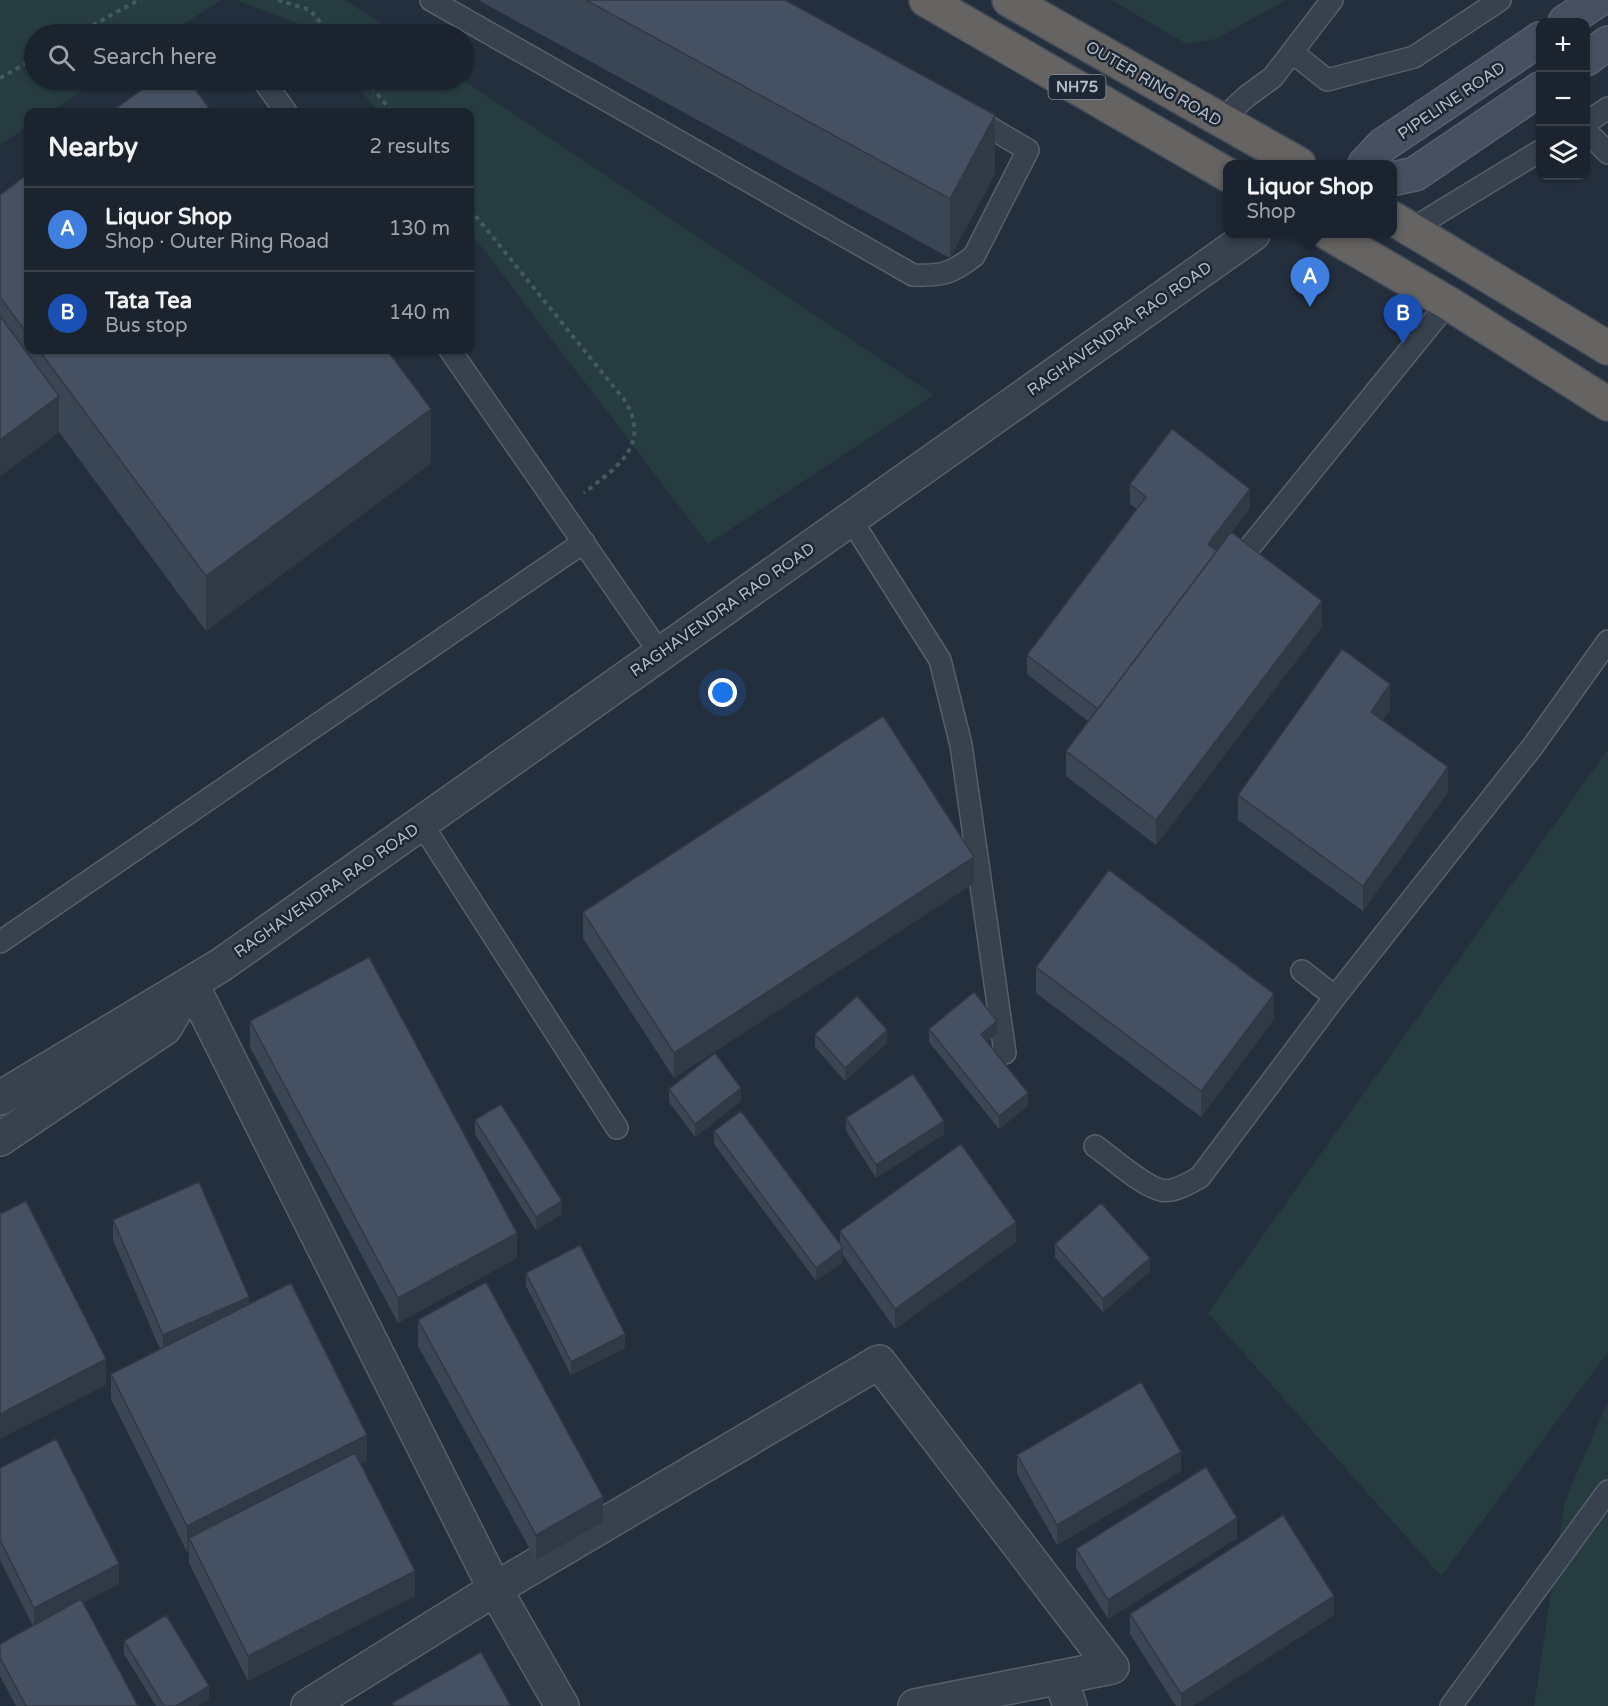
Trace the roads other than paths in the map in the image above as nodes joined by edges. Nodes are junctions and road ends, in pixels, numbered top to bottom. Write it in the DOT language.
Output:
graph roads {
  1 [pos="431,0"];
  2 [pos="926,0"];
  3 [pos="1009,0"];
  4 [pos="1332,0"];
  5 [pos="1500,0"];
  6 [pos="1598,0"];
  7 [pos="1571,18"];
  8 [pos="473,24"];
  9 [pos="474,25"];
  10 [pos="1536,42"];
  11 [pos="1608,43"];
  12 [pos="1292,52"];
  13 [pos="1590,55"];
  14 [pos="1494,70"];
  15 [pos="270,90"];
  16 [pos="1529,97"];
  17 [pos="283,108"];
  18 [pos="957,108"];
  19 [pos="1608,108"];
  20 [pos="1590,120"];
  21 [pos="1220,121"];
  22 [pos="1590,135"];
  23 [pos="1536,153"];
  24 [pos="1608,153"];
  25 [pos="1290,160"];
  26 [pos="1370,160"];
  27 [pos="1223,173"];
  28 [pos="1397,178"];
  29 [pos="1402,223"];
  30 [pos="1246,238"];
  31 [pos="1336,238"];
  32 [pos="1448,303"];
  33 [pos="1608,348"];
  34 [pos="453,354"];
  35 [pos="1608,404"];
  36 [pos="850,518"];
  37 [pos="584,542"];
  38 [pos="1249,548"];
  39 [pos="1608,641"];
  40 [pos="660,653"];
  41 [pos="421,823"];
  42 [pos="0,942"];
  43 [pos="1302,971"];
  44 [pos="191,982"];
  45 [pos="1335,996"];
  46 [pos="1005,1053"];
  47 [pos="0,1098"];
  48 [pos="617,1128"];
  49 [pos="0,1139"];
  50 [pos="1095,1146"];
  51 [pos="1608,1491"];
  52 [pos="495,1589"];
  53 [pos="1065,1692"];
  54 [pos="308,1706"];
  55 [pos="562,1706"];
  56 [pos="915,1706"];
  57 [pos="1451,1706"];
  1 -- 8 [label="lane"];
  2 -- 27 [label="highway, NH75"];
  3 -- 21 [label="highway, OUTER RING ROAD / NH75"];
  4 -- 12 [label="lane"];
  5 -- 12 [label="lane"];
  6 -- 7 [label="main road"];
  9 -- 18 [label="lane"];
  10 -- 14 [label="main road, PIPELINE ROAD"];
  11 -- 13 [label="main road"];
  12 -- 21 [label="lane"];
  14 -- 16 [label="main road"];
  14 -- 26 [label="main road, PIPELINE ROAD"];
  15 -- 17 [label="lane"];
  16 -- 28 [label="main road"];
  19 -- 20 [label="lane"];
  21 -- 25 [label="highway, OUTER RING ROAD / NH75"];
  22 -- 24 [label="lane"];
  23 -- 29 [label="lane"];
  29 -- 33 [label="highway"];
  30 -- 36 [label="street, RAGHAVENDRA RAO ROAD"];
  31 -- 32 [label="highway"];
  32 -- 35 [label="highway"];
  32 -- 38 [label="lane"];
  34 -- 37 [label="lane"];
  36 -- 40 [label="street, RAGHAVENDRA RAO ROAD"];
  36 -- 46 [label="lane"];
  37 -- 40 [label="lane"];
  37 -- 42 [label="lane"];
  39 -- 45 [label="lane"];
  40 -- 41 [label="street, RAGHAVENDRA RAO ROAD"];
  41 -- 44 [label="street, RAGHAVENDRA RAO ROAD"];
  41 -- 48 [label="lane"];
  43 -- 45 [label="lane"];
  44 -- 47 [label="street, RAGHAVENDRA RAO ROAD"];
  44 -- 49 [label="street"];
  44 -- 52 [label="street"];
  45 -- 50 [label="lane"];
  51 -- 57 [label="lane"];
  52 -- 53 [label="street"];
  52 -- 54 [label="street"];
  52 -- 55 [label="street"];
  53 -- 56 [label="street"];
}
